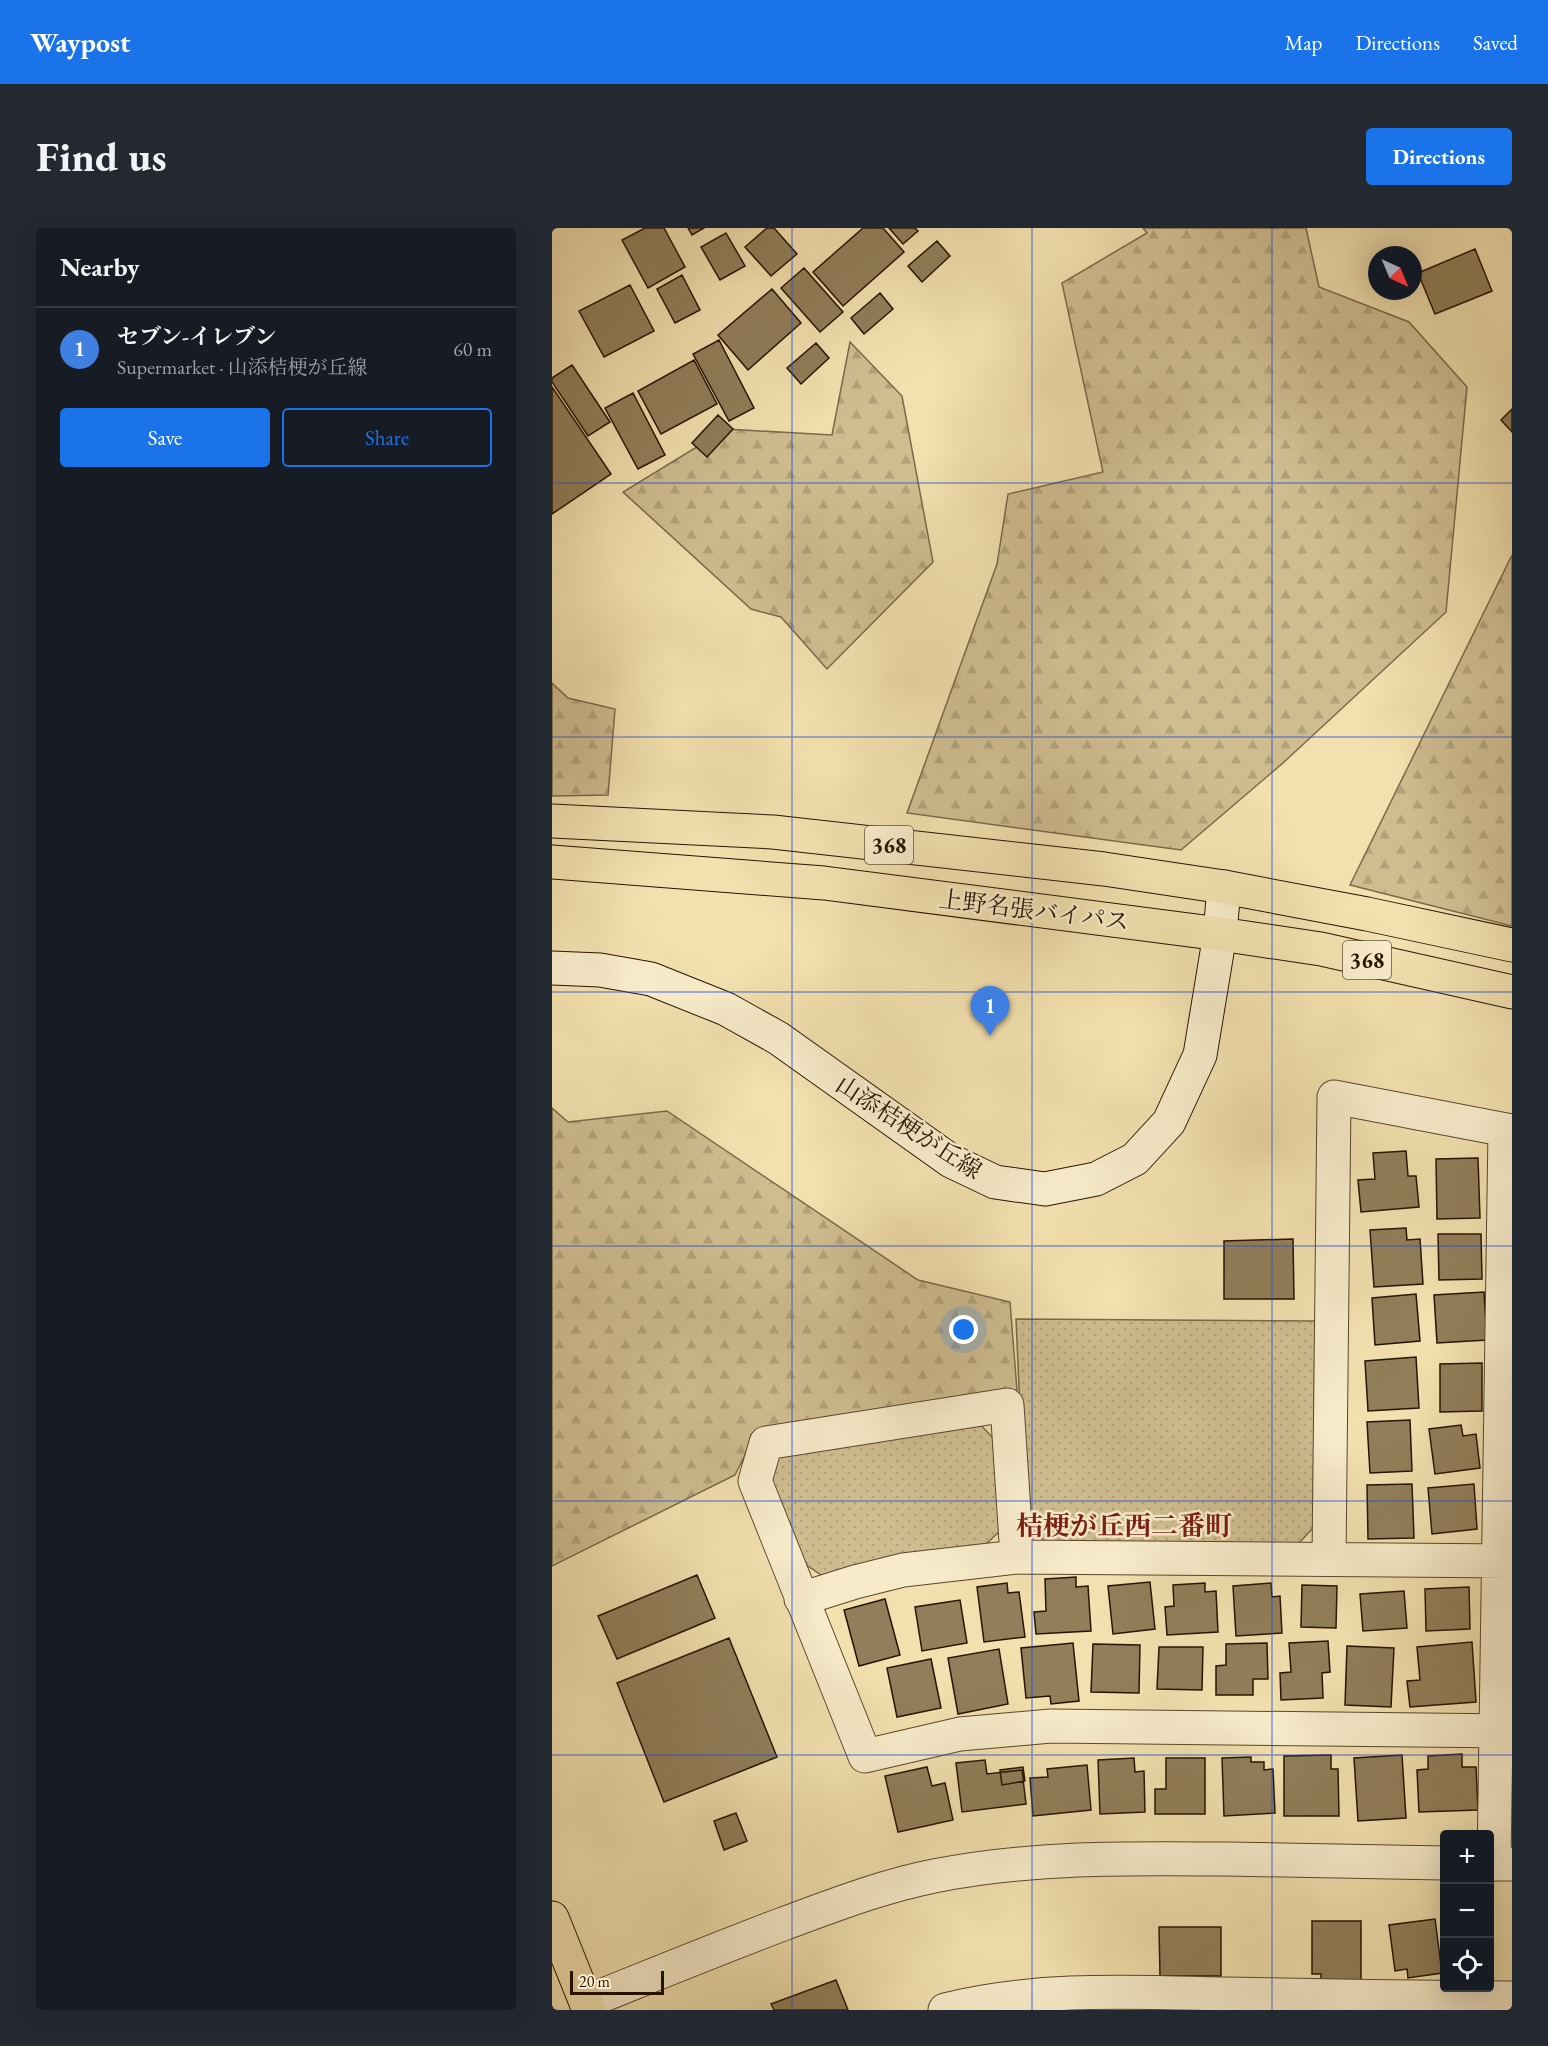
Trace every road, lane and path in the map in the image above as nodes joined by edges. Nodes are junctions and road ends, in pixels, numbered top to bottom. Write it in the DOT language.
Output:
graph roads {
  1 [pos="552,821"];
  2 [pos="552,862"];
  3 [pos="1224,887"];
  4 [pos="1220,934"];
  5 [pos="1512,945"];
  6 [pos="552,969"];
  7 [pos="1512,992"];
  8 [pos="1509,1130"];
  9 [pos="1017,1557"];
  10 [pos="1329,1559"];
  11 [pos="1506,1561"];
  12 [pos="801,1599"];
  13 [pos="1504,1730"];
  14 [pos="1440,1863"];
  15 [pos="1499,1864"];
  16 [pos="552,1918"];
  17 [pos="1512,1998"];
  18 [pos="1096,2002"];
  19 [pos="587,2006"];
  20 [pos="945,2010"];
  1 -- 3 [label="main road, 上野名張バイパス / 368"];
  2 -- 4 [label="main road, 上野名張バイパス / 368"];
  3 -- 4 [label="street, 山添桔梗が丘線"];
  3 -- 5 [label="main road, 上野名張バイパス / 368"];
  4 -- 6 [label="street, 山添桔梗が丘線"];
  4 -- 7 [label="main road, 上野名張バイパス / 368"];
  8 -- 10 [label="street"];
  8 -- 11 [label="street"];
  9 -- 10 [label="street"];
  9 -- 12 [label="street"];
  9 -- 12 [label="street"];
  10 -- 11 [label="street"];
  11 -- 13 [label="street"];
  12 -- 13 [label="street"];
  13 -- 15 [label="street"];
  14 -- 19 [label="street"];
  16 -- 19 [label="main road"];
  17 -- 18 [label="street"];
  18 -- 20 [label="street"];
}
